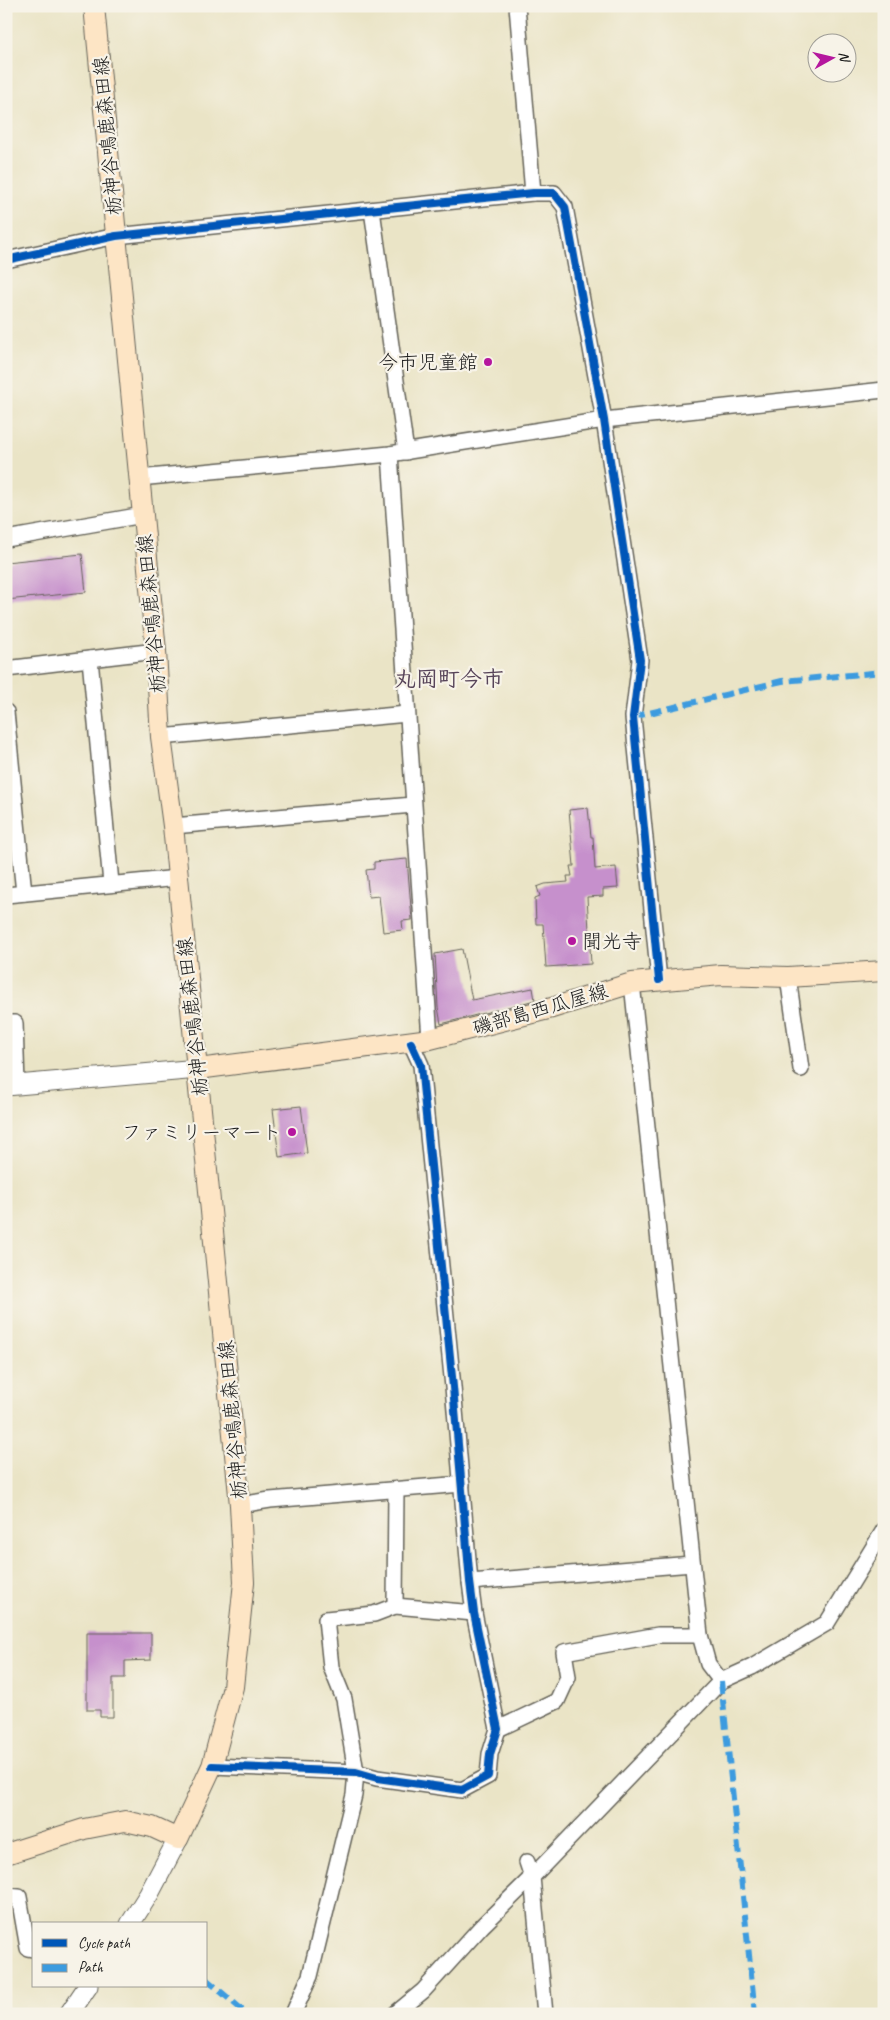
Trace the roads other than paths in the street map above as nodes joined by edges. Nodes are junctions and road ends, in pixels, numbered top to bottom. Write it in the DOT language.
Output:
graph roads {
  1 [pos="94,6"];
  2 [pos="517,6"];
  3 [pos="532,193"];
  4 [pos="372,210"];
  5 [pos="116,236"];
  6 [pos="6,260"];
  7 [pos="884,390"];
  8 [pos="604,420"];
  9 [pos="406,452"];
  10 [pos="390,454"];
  11 [pos="139,478"];
  12 [pos="143,515"];
  13 [pos="6,539"];
  14 [pos="156,652"];
  15 [pos="90,659"];
  16 [pos="6,669"];
  17 [pos="6,712"];
  18 [pos="407,714"];
  19 [pos="161,736"];
  20 [pos="413,806"];
  21 [pos="173,826"];
  22 [pos="178,878"];
  23 [pos="111,883"];
  24 [pos="24,893"];
  25 [pos="6,895"];
  26 [pos="884,971"];
  27 [pos="788,977"];
  28 [pos="659,980"];
  29 [pos="632,983"];
  30 [pos="6,1023"];
  31 [pos="421,1041"];
  32 [pos="198,1068"];
  33 [pos="801,1069"];
  34 [pos="12,1085"];
  35 [pos="462,1484"];
  36 [pos="396,1490"];
  37 [pos="240,1505"];
  38 [pos="884,1530"];
  39 [pos="692,1564"];
  40 [pos="470,1582"];
  41 [pos="395,1606"];
  42 [pos="474,1613"];
  43 [pos="700,1635"];
  44 [pos="721,1681"];
  45 [pos="498,1729"];
  46 [pos="212,1766"];
  47 [pos="356,1772"];
  48 [pos="178,1839"];
  49 [pos="6,1854"];
  50 [pos="526,1862"];
  51 [pos="532,1877"];
  52 [pos="6,1896"];
  53 [pos="133,1919"];
  54 [pos="32,1949"];
  55 [pos="87,1988"];
  56 [pos="69,2014"];
  57 [pos="293,2014"];
  58 [pos="394,2014"];
  59 [pos="545,2014"];
  1 -- 5 [label="main road, 栃神谷鳴鹿森田線"];
  2 -- 3 [label="street"];
  3 -- 4 [label="street"];
  3 -- 8 [label="street"];
  4 -- 5 [label="street"];
  4 -- 9 [label="street"];
  5 -- 6 [label="street"];
  5 -- 11 [label="main road, 栃神谷鳴鹿森田線"];
  7 -- 8 [label="street"];
  8 -- 9 [label="street"];
  8 -- 28 [label="street"];
  9 -- 10 [label="street"];
  10 -- 11 [label="street"];
  10 -- 18 [label="street"];
  11 -- 12 [label="main road, 栃神谷鳴鹿森田線"];
  12 -- 13 [label="street"];
  12 -- 14 [label="main road, 栃神谷鳴鹿森田線"];
  14 -- 15 [label="street"];
  14 -- 19 [label="main road, 栃神谷鳴鹿森田線"];
  15 -- 16 [label="street"];
  15 -- 23 [label="street"];
  17 -- 24 [label="street"];
  18 -- 19 [label="street"];
  18 -- 20 [label="street"];
  19 -- 21 [label="main road, 栃神谷鳴鹿森田線"];
  20 -- 21 [label="street"];
  20 -- 31 [label="street"];
  21 -- 22 [label="main road, 栃神谷鳴鹿森田線"];
  22 -- 23 [label="street"];
  22 -- 32 [label="main road, 栃神谷鳴鹿森田線"];
  23 -- 24 [label="street"];
  24 -- 25 [label="street"];
  26 -- 27 [label="main road, 磯部島西瓜屋線"];
  27 -- 28 [label="main road, 磯部島西瓜屋線"];
  27 -- 33 [label="street"];
  28 -- 29 [label="main road, 磯部島西瓜屋線"];
  29 -- 31 [label="main road, 磯部島西瓜屋線"];
  29 -- 39 [label="street"];
  30 -- 34 [label="street"];
  31 -- 32 [label="main road, 磯部島西瓜屋線"];
  31 -- 35 [label="street"];
  32 -- 34 [label="street"];
  32 -- 37 [label="main road, 栃神谷鳴鹿森田線"];
  35 -- 36 [label="street"];
  35 -- 40 [label="street"];
  36 -- 37 [label="street"];
  36 -- 41 [label="street"];
  37 -- 46 [label="main road, 栃神谷鳴鹿森田線"];
  38 -- 44 [label="street"];
  39 -- 40 [label="street"];
  39 -- 43 [label="street"];
  40 -- 42 [label="street"];
  41 -- 42 [label="street"];
  41 -- 47 [label="street"];
  42 -- 45 [label="street"];
  43 -- 44 [label="street"];
  43 -- 45 [label="street"];
  44 -- 51 [label="street"];
  45 -- 47 [label="street"];
  46 -- 47 [label="street"];
  46 -- 48 [label="main road, 栃神谷鳴鹿森田線"];
  47 -- 57 [label="street"];
  48 -- 49 [label="main road"];
  48 -- 53 [label="street"];
  50 -- 51 [label="street"];
  51 -- 58 [label="street"];
  51 -- 59 [label="street"];
  52 -- 54 [label="street"];
  55 -- 56 [label="street"];
}
